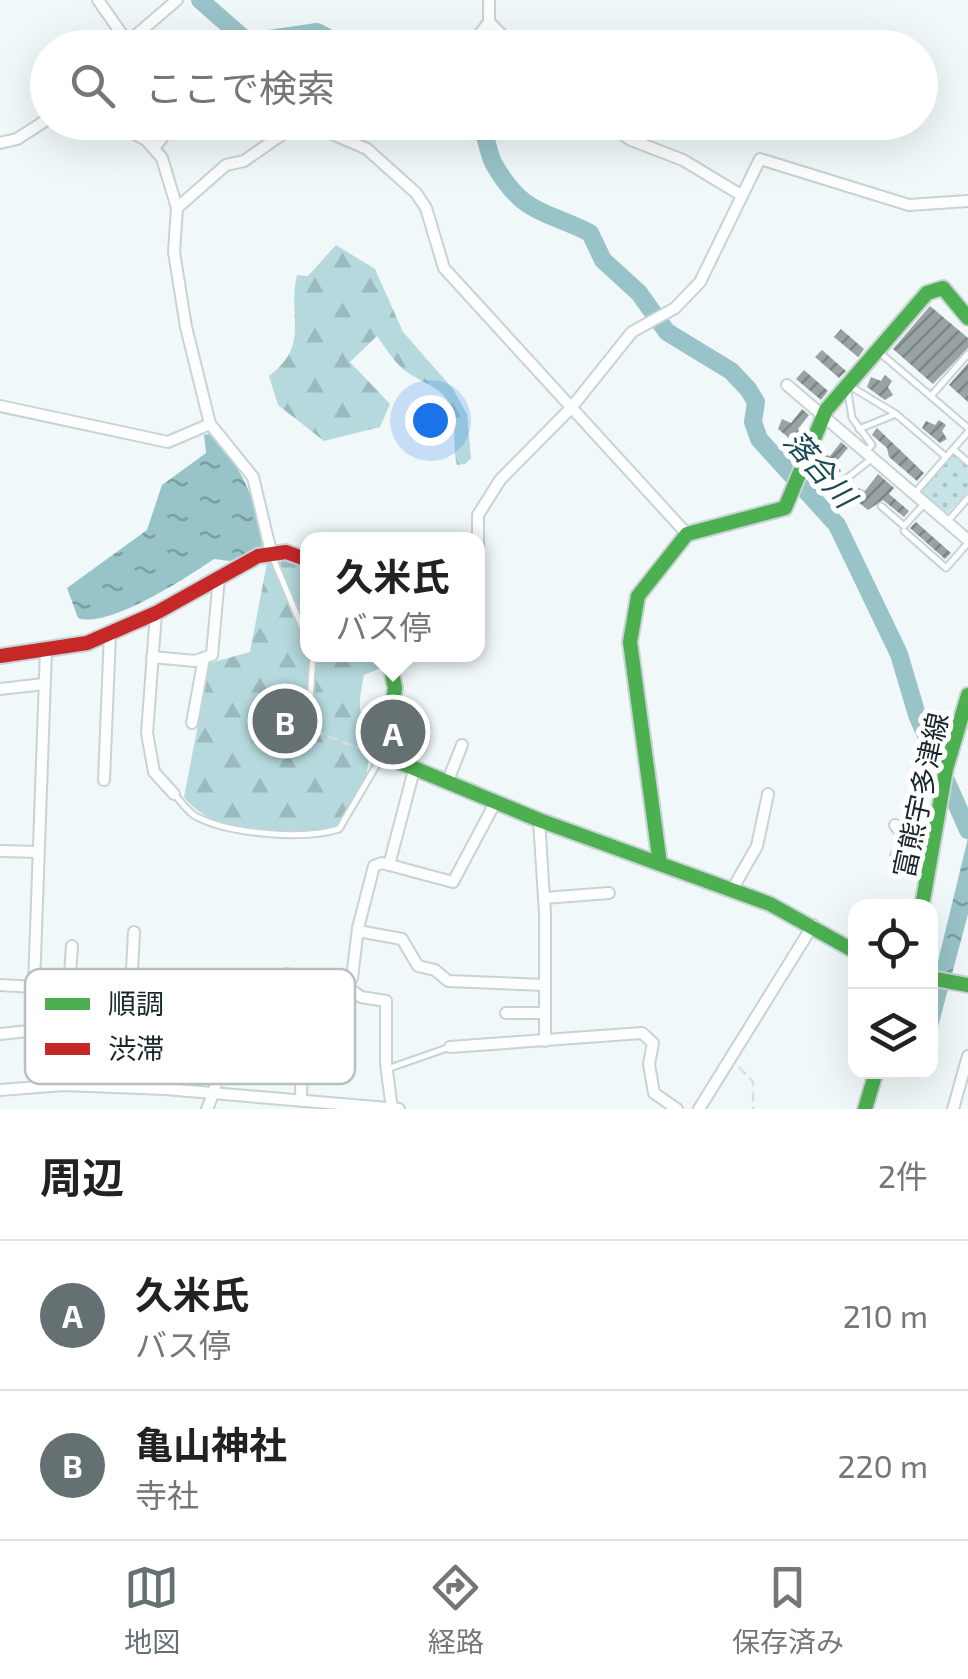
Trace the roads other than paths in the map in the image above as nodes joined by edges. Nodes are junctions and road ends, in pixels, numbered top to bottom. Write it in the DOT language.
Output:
graph roads {
  1 [pos="98,0"];
  2 [pos="178,0"];
  3 [pos="478,0"];
  4 [pos="489,0"];
  5 [pos="488,18"];
  6 [pos="116,30"];
  7 [pos="141,30"];
  8 [pos="480,30"];
  9 [pos="498,30"];
  10 [pos="30,131"];
  11 [pos="142,140"];
  12 [pos="161,140"];
  13 [pos="275,140"];
  14 [pos="349,140"];
  15 [pos="631,140"];
  16 [pos="0,143"];
  17 [pos="155,148"];
  18 [pos="741,194"];
  19 [pos="968,202"];
  20 [pos="178,208"];
  21 [pos="968,318"];
  22 [pos="877,350"];
  23 [pos="968,354"];
  24 [pos="848,384"];
  25 [pos="788,385"];
  26 [pos="932,396"];
  27 [pos="0,406"];
  28 [pos="572,408"];
  29 [pos="896,414"];
  30 [pos="823,416"];
  31 [pos="210,424"];
  32 [pos="859,428"];
  33 [pos="968,430"];
  34 [pos="953,449"];
  35 [pos="868,454"];
  36 [pos="946,457"];
  37 [pos="968,462"];
  38 [pos="803,474"];
  39 [pos="914,494"];
  40 [pos="968,498"];
  41 [pos="925,503"];
  42 [pos="881,506"];
  43 [pos="946,522"];
  44 [pos="479,532"];
  45 [pos="904,532"];
  46 [pos="687,534"];
  47 [pos="968,542"];
  48 [pos="271,552"];
  49 [pos="300,558"];
  50 [pos="219,577"];
  51 [pos="156,612"];
  52 [pos="300,622"];
  53 [pos="110,633"];
  54 [pos="46,650"];
  55 [pos="0,656"];
  56 [pos="152,657"];
  57 [pos="204,658"];
  58 [pos="312,662"];
  59 [pos="393,662"];
  60 [pos="44,684"];
  61 [pos="0,689"];
  62 [pos="968,695"];
  63 [pos="192,723"];
  64 [pos="308,729"];
  65 [pos="462,746"];
  66 [pos="399,762"];
  67 [pos="414,770"];
  68 [pos="104,780"];
  69 [pos="448,783"];
  70 [pos="174,794"];
  71 [pos="768,794"];
  72 [pos="495,802"];
  73 [pos="539,820"];
  74 [pos="938,822"];
  75 [pos="894,826"];
  76 [pos="911,844"];
  77 [pos="0,851"];
  78 [pos="38,852"];
  79 [pos="896,856"];
  80 [pos="388,864"];
  81 [pos="660,864"];
  82 [pos="732,890"];
  83 [pos="609,893"];
  84 [pos="544,898"];
  85 [pos="923,899"];
  86 [pos="814,925"];
  87 [pos="358,931"];
  88 [pos="134,932"];
  89 [pos="72,946"];
  90 [pos="848,947"];
  91 [pos="35,969"];
  92 [pos="70,969"];
  93 [pos="132,969"];
  94 [pos="353,969"];
  95 [pos="938,980"];
  96 [pos="25,986"];
  97 [pos="545,986"];
  98 [pos="968,986"];
  99 [pos="0,989"];
  100 [pos="355,993"];
  101 [pos="545,1013"];
  102 [pos="506,1014"];
  103 [pos="25,1031"];
  104 [pos="0,1034"];
  105 [pos="545,1041"];
  106 [pos="450,1047"];
  107 [pos="968,1056"];
  108 [pos="387,1068"];
  109 [pos="874,1079"];
  110 [pos="214,1084"];
  111 [pos="0,1090"];
  112 [pos="214,1092"];
  113 [pos="304,1102"];
  114 [pos="956,1108"];
  115 [pos="207,1109"];
  116 [pos="395,1109"];
  117 [pos="677,1109"];
  118 [pos="699,1109"];
  119 [pos="866,1109"];
  1 -- 6 [label="street"];
  2 -- 7 [label="street"];
  3 -- 5 [label="street"];
  4 -- 5 [label="street"];
  5 -- 8 [label="street"];
  5 -- 9 [label="street"];
  10 -- 16 [label="street"];
  11 -- 17 [label="street"];
  12 -- 17 [label="street"];
  13 -- 20 [label="street"];
  14 -- 28 [label="street"];
  15 -- 18 [label="street"];
  17 -- 20 [label="street"];
  18 -- 19 [label="street"];
  18 -- 28 [label="street"];
  20 -- 31 [label="street"];
  21 -- 22 [label="street"];
  22 -- 24 [label="street"];
  22 -- 26 [label="lane"];
  23 -- 26 [label="lane"];
  24 -- 29 [label="lane"];
  24 -- 30 [label="street"];
  24 -- 32 [label="lane"];
  25 -- 30 [label="street"];
  26 -- 33 [label="lane"];
  27 -- 31 [label="street"];
  28 -- 44 [label="street"];
  28 -- 46 [label="street"];
  29 -- 32 [label="lane"];
  29 -- 36 [label="lane"];
  30 -- 35 [label="street"];
  30 -- 38 [label="street"];
  31 -- 48 [label="street"];
  32 -- 35 [label="lane"];
  33 -- 34 [label="lane"];
  34 -- 36 [label="lane"];
  34 -- 37 [label="lane"];
  35 -- 38 [label="lane"];
  35 -- 39 [label="street"];
  36 -- 39 [label="lane"];
  38 -- 46 [label="street"];
  39 -- 41 [label="street"];
  40 -- 43 [label="lane"];
  41 -- 42 [label="lane"];
  41 -- 43 [label="street"];
  43 -- 47 [label="street"];
  45 -- 47 [label="lane"];
  46 -- 81 [label="street"];
  48 -- 49 [label="street"];
  48 -- 50 [label="street"];
  48 -- 52 [label="lane"];
  50 -- 51 [label="street"];
  50 -- 57 [label="street"];
  51 -- 53 [label="street"];
  51 -- 56 [label="street"];
  53 -- 54 [label="street"];
  53 -- 68 [label="street"];
  54 -- 55 [label="street"];
  54 -- 60 [label="street"];
  56 -- 57 [label="street"];
  56 -- 70 [label="street"];
  57 -- 63 [label="street"];
  58 -- 64 [label="lane"];
  59 -- 66 [label="street"];
  60 -- 61 [label="street"];
  60 -- 78 [label="street"];
  62 -- 74 [label="street, 富熊宇多津線"];
  65 -- 69 [label="street"];
  66 -- 67 [label="street"];
  66 -- 70 [label="lane"];
  67 -- 69 [label="street"];
  67 -- 80 [label="street"];
  69 -- 72 [label="street"];
  71 -- 82 [label="street"];
  72 -- 73 [label="street"];
  72 -- 80 [label="street"];
  73 -- 81 [label="street"];
  73 -- 84 [label="street"];
  74 -- 76 [label="street"];
  74 -- 85 [label="street, 富熊宇多津線"];
  75 -- 76 [label="street"];
  76 -- 79 [label="street"];
  77 -- 78 [label="street"];
  78 -- 91 [label="street"];
  80 -- 87 [label="street"];
  81 -- 82 [label="street"];
  82 -- 86 [label="street"];
  83 -- 84 [label="street"];
  84 -- 97 [label="street"];
  86 -- 90 [label="street"];
  86 -- 118 [label="street"];
  87 -- 94 [label="street"];
  87 -- 97 [label="street"];
  88 -- 93 [label="street"];
  89 -- 92 [label="street"];
  95 -- 98 [label="street"];
  96 -- 99 [label="street"];
  97 -- 101 [label="street"];
  100 -- 108 [label="street"];
  101 -- 102 [label="street"];
  101 -- 105 [label="street"];
  103 -- 104 [label="street"];
  105 -- 106 [label="street"];
  105 -- 117 [label="street"];
  106 -- 108 [label="lane"];
  107 -- 114 [label="street"];
  108 -- 116 [label="street"];
  109 -- 119 [label="street"];
  110 -- 112 [label="street"];
  111 -- 112 [label="street"];
  112 -- 113 [label="street"];
  112 -- 115 [label="street"];
  113 -- 116 [label="street"];
}
